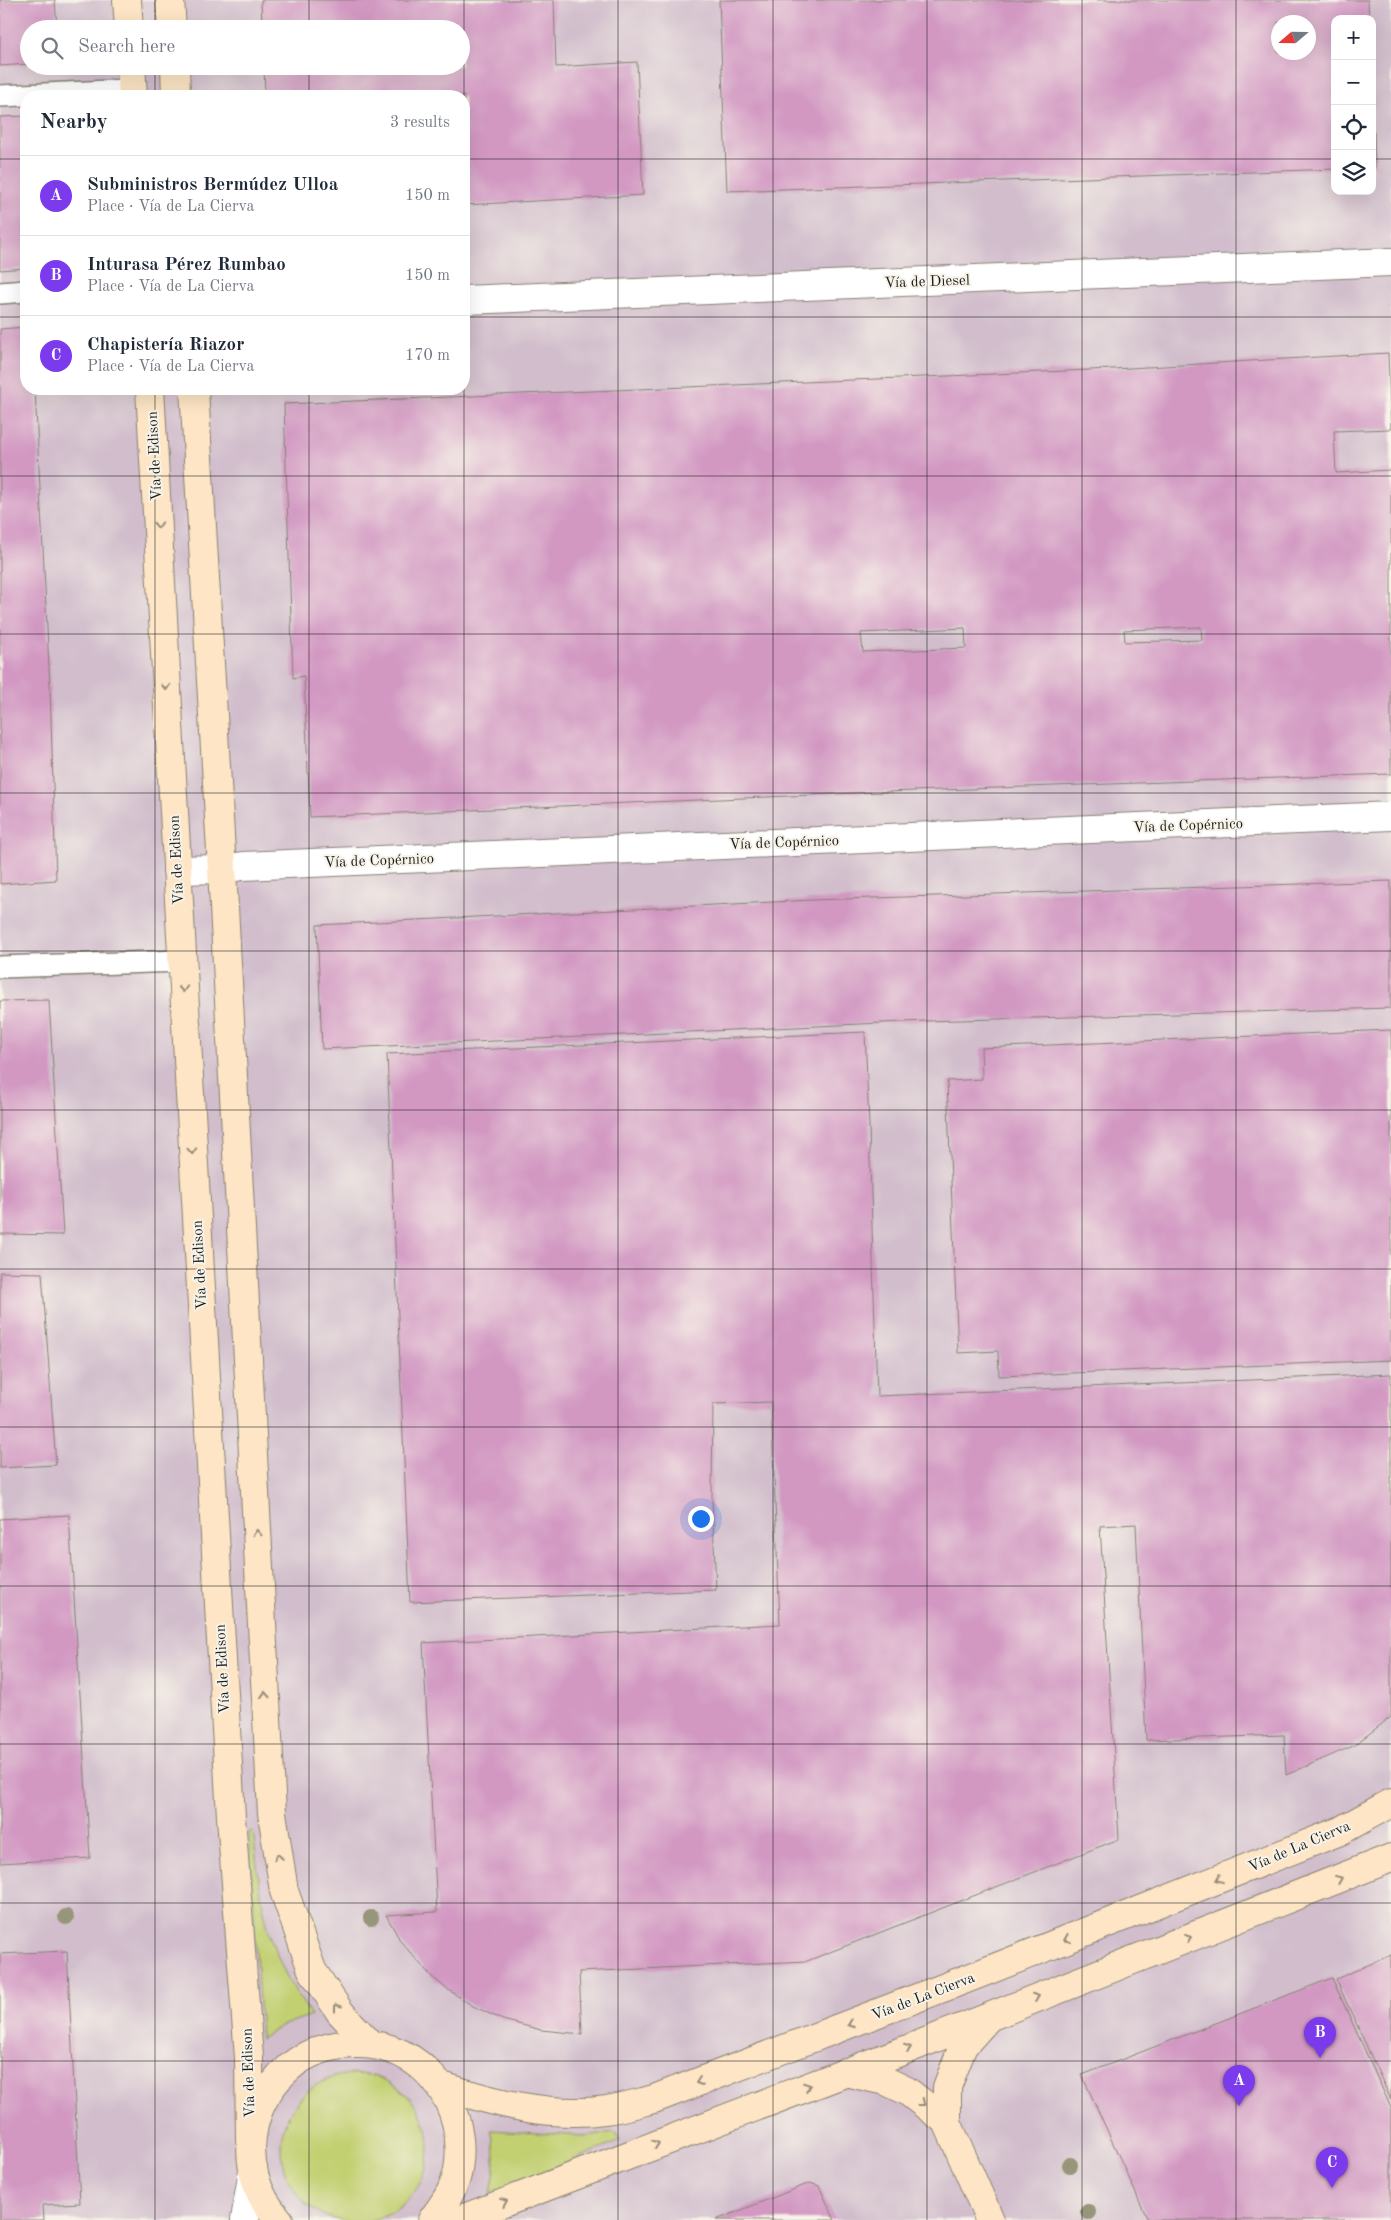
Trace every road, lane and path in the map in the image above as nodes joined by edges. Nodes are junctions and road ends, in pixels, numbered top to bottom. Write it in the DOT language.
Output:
graph roads {
  1 [pos="127,0"];
  2 [pos="170,0"];
  3 [pos="128,20"];
  4 [pos="171,20"];
  5 [pos="175,75"];
  6 [pos="132,84"];
  7 [pos="66,90"];
  8 [pos="176,90"];
  9 [pos="20,94"];
  10 [pos="0,96"];
  11 [pos="1391,262"];
  12 [pos="20,292"];
  13 [pos="0,293"];
  14 [pos="470,300"];
  15 [pos="150,395"];
  16 [pos="194,395"];
  17 [pos="1391,816"];
  18 [pos="222,868"];
  19 [pos="177,870"];
  20 [pos="181,961"];
  21 [pos="0,967"];
  22 [pos="1391,1803"];
  23 [pos="1391,1858"];
  24 [pos="991,2014"];
  25 [pos="369,2043"];
  26 [pos="846,2072"];
  27 [pos="439,2085"];
  28 [pos="947,2122"];
  29 [pos="250,2140"];
  30 [pos="252,2170"];
  31 [pos="245,2220"];
  32 [pos="279,2220"];
  33 [pos="432,2220"];
  34 [pos="459,2220"];
  35 [pos="990,2220"];
  1 -- 3 [label="main road"];
  2 -- 4 [label="main road"];
  5 -- 8 [label="main road"];
  6 -- 7 [label="lane"];
  9 -- 10 [label="lane"];
  11 -- 14 [label="street, Vía de Diesel"];
  12 -- 13 [label="lane"];
  15 -- 19 [label="main road, Vía de Edison, one-way"];
  16 -- 18 [label="main road"];
  17 -- 18 [label="street, Vía de Copérnico"];
  18 -- 19 [label="street, Vía de Copérnico"];
  25 -- 18 [label="main road, one-way"];
  19 -- 20 [label="main road, Vía de Edison"];
  20 -- 21 [label="lane"];
  20 -- 29 [label="main road, Vía de Edison, one-way"];
  22 -- 27 [label="main road, Vía de La Cierva, one-way"];
  24 -- 23 [label="main road, one-way"];
  26 -- 24 [label="main road, one-way"];
  24 -- 28 [label="main road"];
  25 -- 27 [label="main road"];
  25 -- 29 [label="main road"];
  26 -- 28 [label="main road, one-way"];
  34 -- 26 [label="main road, one-way"];
  27 -- 33 [label="main road"];
  28 -- 35 [label="main road"];
  29 -- 30 [label="main road"];
  30 -- 31 [label="street"];
  30 -- 32 [label="main road"];
}
